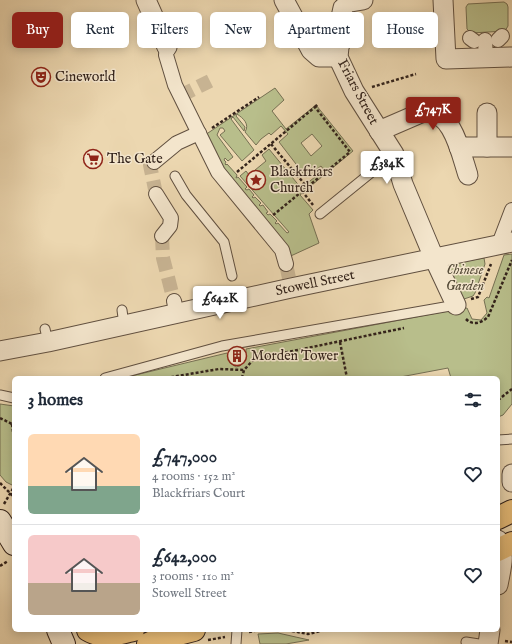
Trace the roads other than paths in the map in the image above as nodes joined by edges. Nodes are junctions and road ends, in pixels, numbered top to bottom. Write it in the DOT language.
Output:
graph roads {
  1 [pos="146,0"];
  2 [pos="284,0"];
  3 [pos="443,0"];
  4 [pos="352,3"];
  5 [pos="152,12"];
  6 [pos="168,48"];
  7 [pos="338,57"];
  8 [pos="512,57"];
  9 [pos="486,113"];
  10 [pos="379,131"];
  11 [pos="200,135"];
  12 [pos="487,146"];
  13 [pos="459,147"];
  14 [pos="512,147"];
  15 [pos="394,154"];
  16 [pos="154,162"];
  17 [pos="468,175"];
  18 [pos="175,176"];
  19 [pos="156,194"];
  20 [pos="512,210"];
  21 [pos="320,214"];
  22 [pos="162,236"];
  23 [pos="501,248"];
  24 [pos="434,258"];
  25 [pos="286,264"];
  26 [pos="232,276"];
  27 [pos="456,305"];
  28 [pos="0,351"];
  29 [pos="112,376"];
  30 [pos="0,395"];
  31 [pos="12,398"];
  32 [pos="512,439"];
  33 [pos="500,440"];
  34 [pos="512,474"];
  35 [pos="512,482"];
  36 [pos="6,508"];
  37 [pos="512,512"];
  38 [pos="500,517"];
  39 [pos="12,528"];
  40 [pos="12,535"];
  41 [pos="503,545"];
  42 [pos="500,575"];
  43 [pos="59,632"];
  44 [pos="186,632"];
  45 [pos="237,632"];
  46 [pos="490,632"];
  47 [pos="466,642"];
  48 [pos="64,644"];
  49 [pos="148,644"];
  50 [pos="236,644"];
  51 [pos="479,644"];
  52 [pos="488,644"];
  1 -- 5 [label="street"];
  2 -- 7 [label="street"];
  3 -- 8 [label="street"];
  4 -- 7 [label="street, Friars Street"];
  6 -- 11 [label="street"];
  7 -- 10 [label="street, Friars Street"];
  9 -- 12 [label="street"];
  10 -- 13 [label="street"];
  10 -- 15 [label="street, Friars Street"];
  11 -- 16 [label="street"];
  11 -- 25 [label="street"];
  12 -- 13 [label="street"];
  12 -- 14 [label="street"];
  13 -- 17 [label="street"];
  15 -- 21 [label="lane"];
  15 -- 24 [label="street, Friars Street"];
  18 -- 26 [label="lane"];
  19 -- 22 [label="street"];
  20 -- 23 [label="street"];
  23 -- 24 [label="street, Stowell Street"];
  24 -- 27 [label="street, Friars Street"];
  24 -- 28 [label="street, Stowell Street"];
  27 -- 29 [label="lane"];
  30 -- 31 [label="lane"];
  32 -- 33 [label="lane"];
  34 -- 35 [label="street"];
  36 -- 39 [label="main road"];
  36 -- 40 [label="main road"];
  37 -- 38 [label="main road"];
  41 -- 42 [label="street"];
  43 -- 48 [label="main road"];
  44 -- 49 [label="main road"];
  45 -- 50 [label="lane"];
  46 -- 52 [label="street"];
  47 -- 51 [label="lane"];
}
